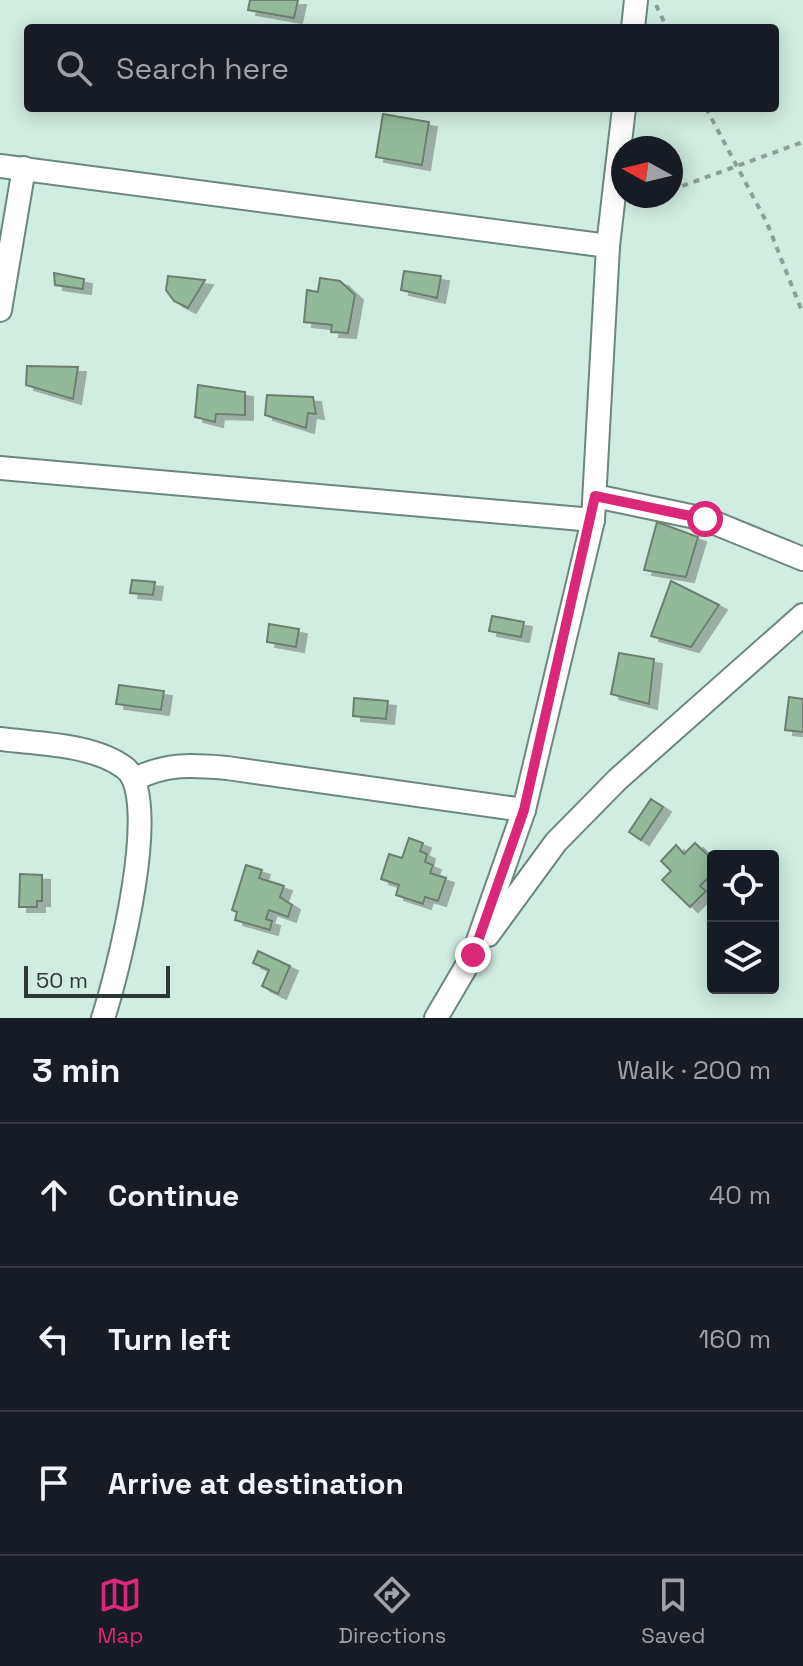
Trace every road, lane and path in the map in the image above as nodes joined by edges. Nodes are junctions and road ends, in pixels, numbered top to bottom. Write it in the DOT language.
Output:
graph roads {
  1 [pos="636,0"];
  2 [pos="654,0"];
  3 [pos="633,24"];
  4 [pos="665,24"];
  5 [pos="624,112"];
  6 [pos="708,112"];
  7 [pos="803,142"];
  8 [pos="0,166"];
  9 [pos="738,166"];
  10 [pos="24,168"];
  11 [pos="683,186"];
  12 [pos="608,246"];
  13 [pos="0,310"];
  14 [pos="803,314"];
  15 [pos="0,468"];
  16 [pos="595,496"];
  17 [pos="593,520"];
  18 [pos="803,559"];
  19 [pos="803,615"];
  20 [pos="0,739"];
  21 [pos="135,779"];
  22 [pos="524,810"];
  23 [pos="473,955"];
  24 [pos="103,1018"];
  25 [pos="436,1018"];
  1 -- 3 [label="street"];
  2 -- 4 [label="path"];
  5 -- 12 [label="street"];
  6 -- 9 [label="path"];
  7 -- 9 [label="path"];
  8 -- 10 [label="street"];
  9 -- 11 [label="path"];
  9 -- 14 [label="path"];
  10 -- 12 [label="street"];
  10 -- 13 [label="street"];
  12 -- 16 [label="street"];
  15 -- 17 [label="street"];
  16 -- 17 [label="street"];
  16 -- 18 [label="street"];
  17 -- 22 [label="street"];
  19 -- 23 [label="street"];
  20 -- 21 [label="street"];
  21 -- 22 [label="street"];
  21 -- 24 [label="street"];
  22 -- 23 [label="street"];
  23 -- 25 [label="street"];
}
